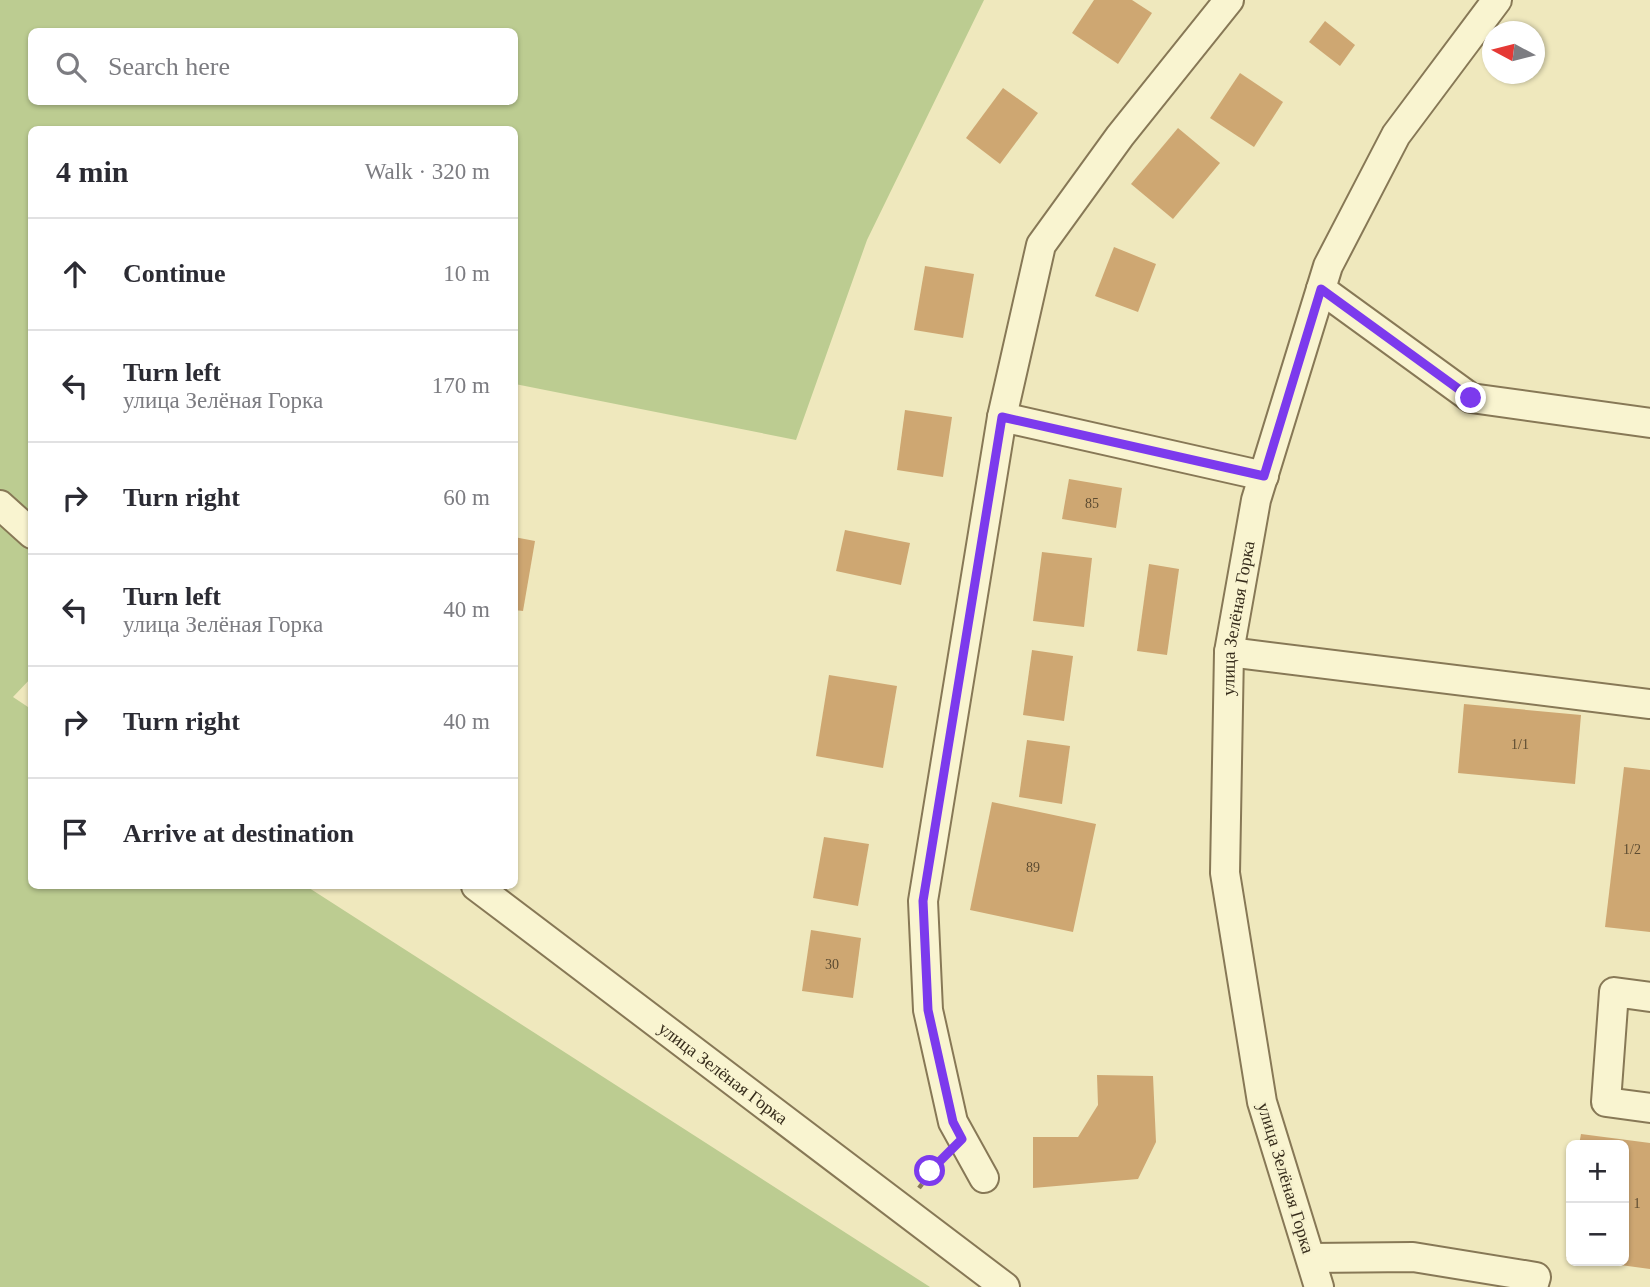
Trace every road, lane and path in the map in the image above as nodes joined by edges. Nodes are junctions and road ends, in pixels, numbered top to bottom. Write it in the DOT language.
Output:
graph roads {
  1 [pos="1229,0"];
  2 [pos="1497,0"];
  3 [pos="1321,289"];
  4 [pos="1002,417"];
  5 [pos="1650,423"];
  6 [pos="1264,476"];
  7 [pos="0,505"];
  8 [pos="28,530"];
  9 [pos="1229,652"];
  10 [pos="1650,704"];
  11 [pos="479,889"];
  12 [pos="1650,997"];
  13 [pos="1650,1108"];
  14 [pos="962,1139"];
  15 [pos="984,1178"];
  16 [pos="905,1212"];
  17 [pos="1311,1258"];
  18 [pos="1005,1287"];
  19 [pos="1320,1287"];
  20 [pos="1533,1287"];
  1 -- 4 [label="street"];
  2 -- 3 [label="street, улица Зелёная Горка"];
  3 -- 5 [label="street"];
  3 -- 6 [label="street, улица Зелёная Горка"];
  4 -- 6 [label="street"];
  4 -- 14 [label="street"];
  6 -- 9 [label="street, улица Зелёная Горка"];
  7 -- 8 [label="street"];
  9 -- 10 [label="street"];
  9 -- 17 [label="street, улица Зелёная Горка"];
  11 -- 16 [label="street, улица Зелёная Горка"];
  12 -- 13 [label="street"];
  14 -- 15 [label="street"];
  14 -- 16 [label="path"];
  16 -- 18 [label="street, улица Зелёная Горка"];
  17 -- 19 [label="street, улица Зелёная Горка"];
  17 -- 20 [label="street"];
}
